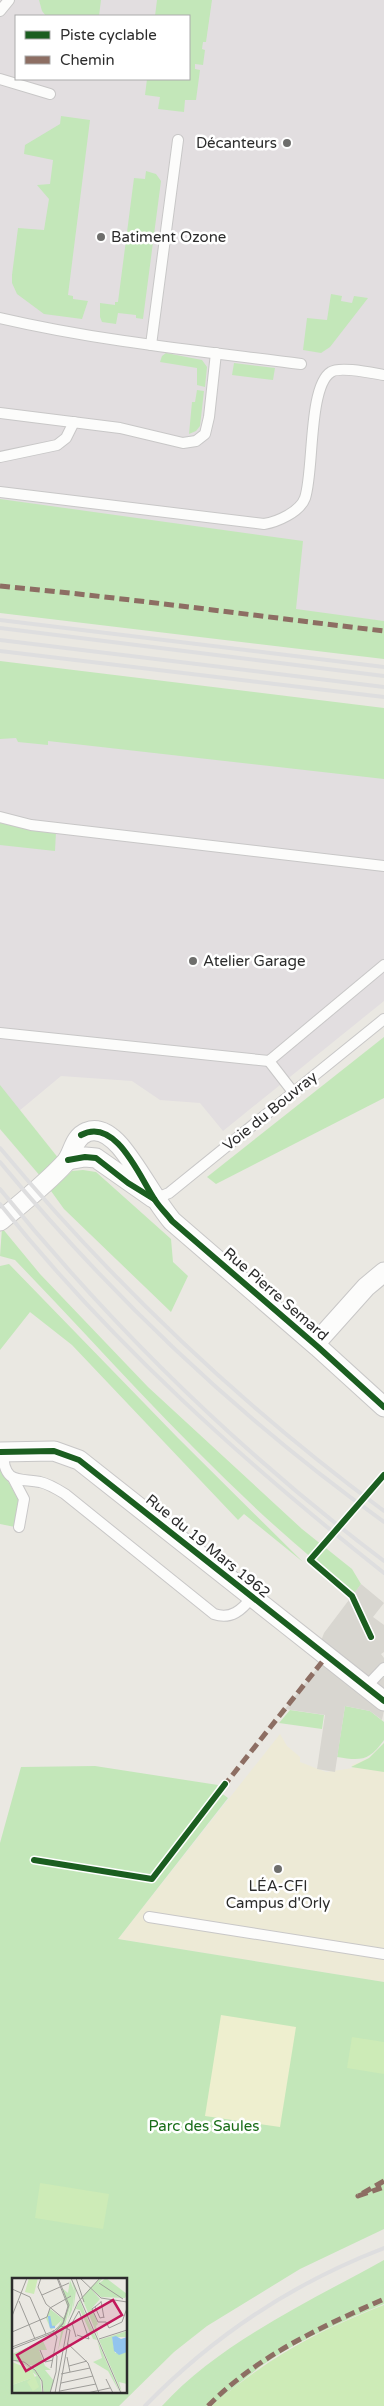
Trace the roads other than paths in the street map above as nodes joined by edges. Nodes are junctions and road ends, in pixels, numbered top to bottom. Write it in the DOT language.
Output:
graph roads {
  1 [pos="9,0"];
  2 [pos="0,11"];
  3 [pos="0,79"];
  4 [pos="50,94"];
  5 [pos="178,140"];
  6 [pos="0,318"];
  7 [pos="151,345"];
  8 [pos="216,353"];
  9 [pos="300,364"];
  10 [pos="384,375"];
  11 [pos="0,413"];
  12 [pos="74,422"];
  13 [pos="0,457"];
  14 [pos="0,492"];
  15 [pos="0,817"];
  16 [pos="384,866"];
  17 [pos="384,965"];
  18 [pos="384,1019"];
  19 [pos="0,1033"];
  20 [pos="269,1062"];
  21 [pos="293,1092"];
  22 [pos="68,1160"];
  23 [pos="154,1199"];
  24 [pos="0,1221"];
  25 [pos="384,1272"];
  26 [pos="315,1344"];
  27 [pos="384,1406"];
  28 [pos="1,1452"];
  29 [pos="13,1477"];
  30 [pos="19,1527"];
  31 [pos="252,1597"];
  32 [pos="384,1668"];
  33 [pos="366,1687"];
  34 [pos="384,1701"];
  35 [pos="148,1917"];
  36 [pos="384,1954"];
  1 -- 2 [label="lane"];
  3 -- 4 [label="lane"];
  5 -- 7 [label="lane"];
  6 -- 7 [label="lane"];
  7 -- 8 [label="lane"];
  8 -- 9 [label="lane"];
  8 -- 12 [label="lane"];
  10 -- 14 [label="lane"];
  11 -- 12 [label="lane"];
  12 -- 13 [label="lane"];
  15 -- 16 [label="lane"];
  17 -- 20 [label="lane"];
  18 -- 21 [label="lane, Voie du Bouvray"];
  19 -- 20 [label="lane"];
  20 -- 21 [label="lane"];
  21 -- 23 [label="lane, Voie du Bouvray"];
  22 -- 23 [label="street"];
  22 -- 23 [label="street"];
  22 -- 24 [label="street"];
  23 -- 26 [label="street, Rue Pierre Semard"];
  25 -- 26 [label="street, Rue Pierre Semard"];
  26 -- 27 [label="street, Rue Pierre Semard"];
  28 -- 29 [label="lane"];
  28 -- 31 [label="street, Rue du 19 Mars 1962"];
  29 -- 30 [label="lane"];
  29 -- 31 [label="lane"];
  31 -- 33 [label="street, Rue du 19 Mars 1962"];
  32 -- 33 [label="lane"];
  33 -- 34 [label="street, Rue du 19 Mars 1962"];
  35 -- 36 [label="lane"];
}
